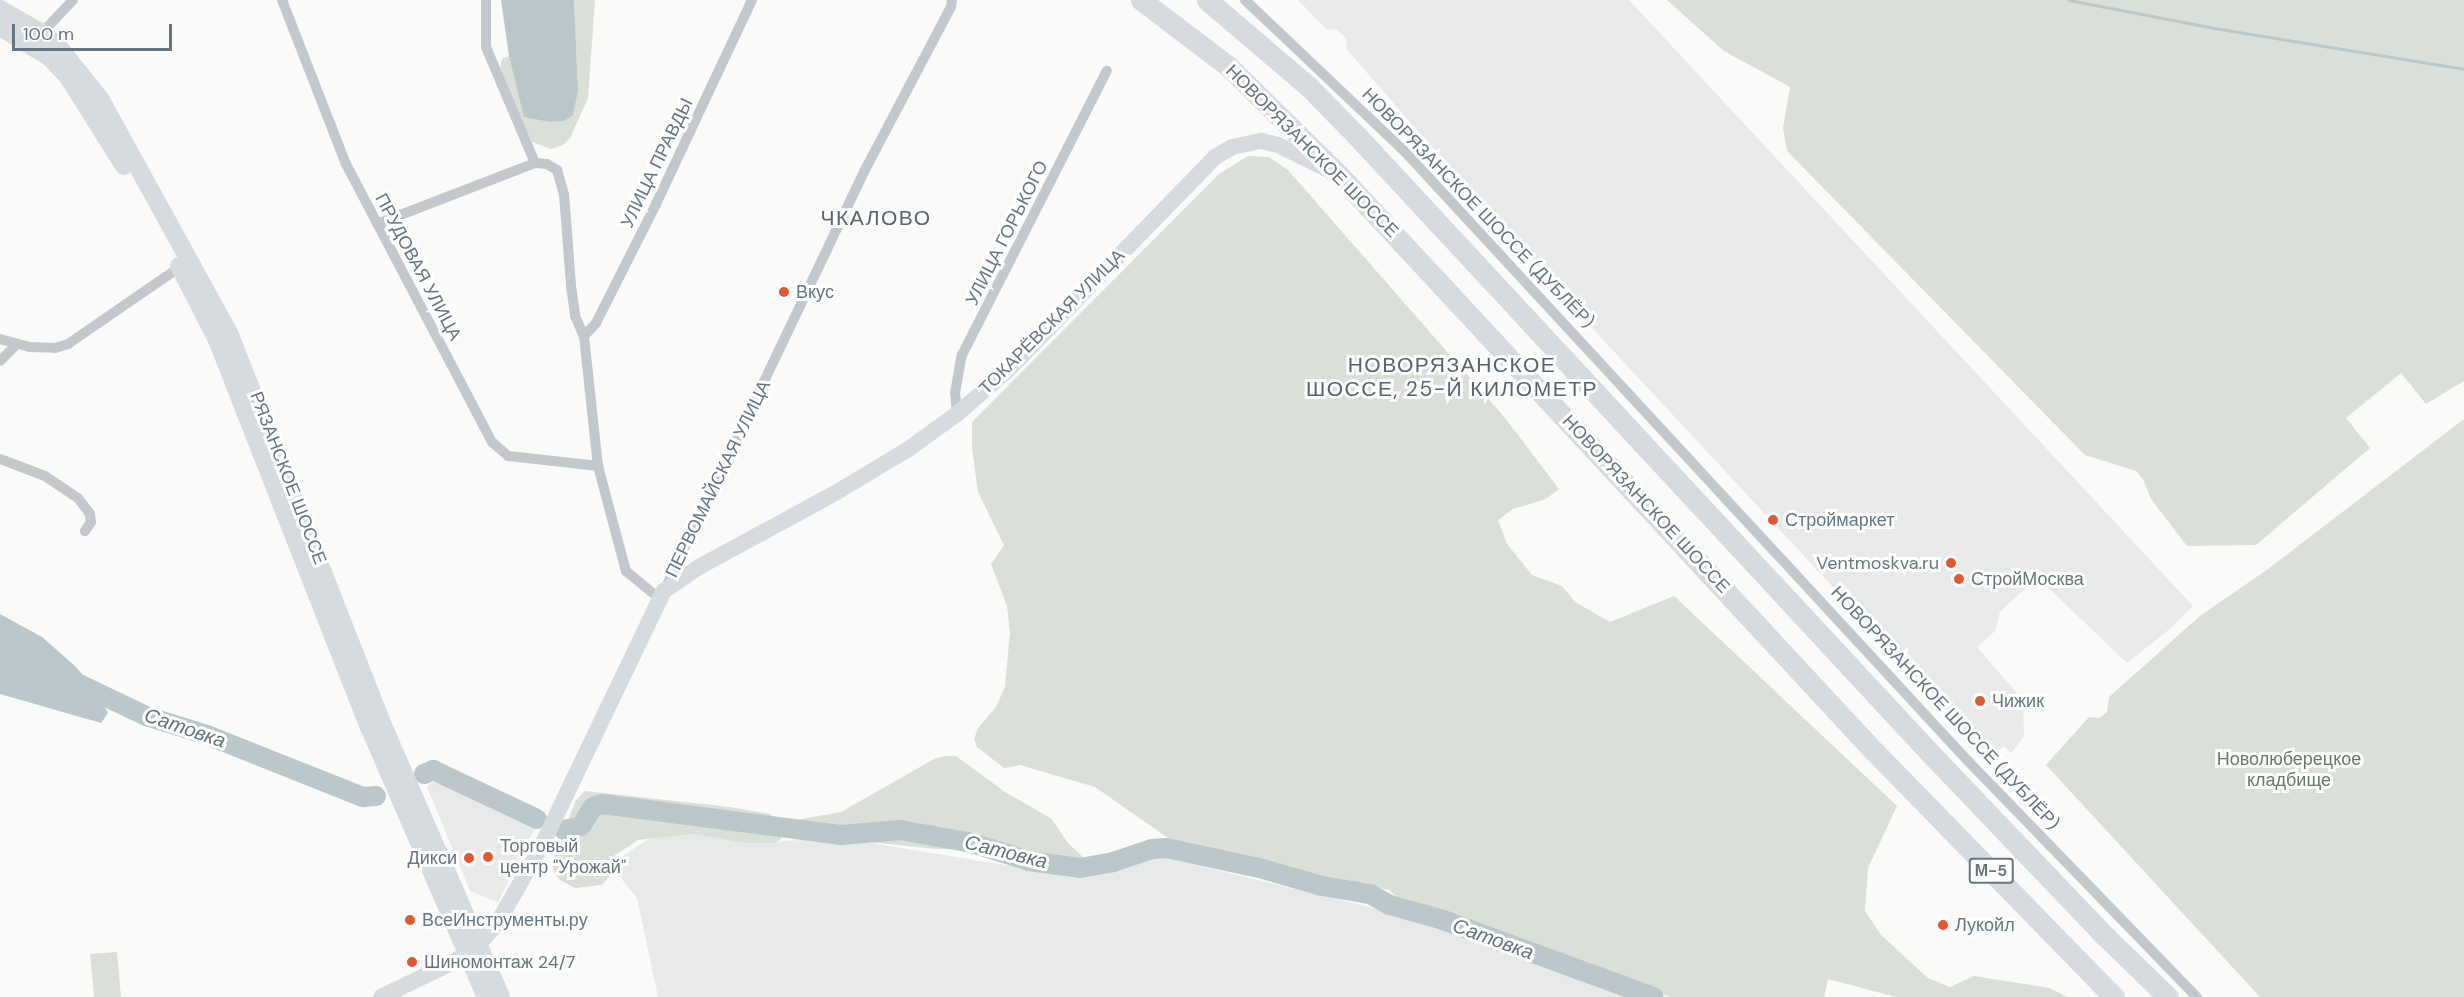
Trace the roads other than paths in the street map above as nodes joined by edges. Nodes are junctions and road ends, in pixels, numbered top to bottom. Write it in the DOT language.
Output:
graph roads {
  1 [pos="73,0"];
  2 [pos="282,0"];
  3 [pos="486,0"];
  4 [pos="752,0"];
  5 [pos="1141,0"];
  6 [pos="1207,0"];
  7 [pos="1245,0"];
  8 [pos="952,4"];
  9 [pos="0,9"];
  10 [pos="0,27"];
  11 [pos="42,33"];
  12 [pos="1107,72"];
  13 [pos="535,164"];
  14 [pos="1339,175"];
  15 [pos="377,224"];
  16 [pos="180,267"];
  17 [pos="584,336"];
  18 [pos="0,339"];
  19 [pos="16,345"];
  20 [pos="0,361"];
  21 [pos="957,414"];
  22 [pos="0,459"];
  23 [pos="598,466"];
  24 [pos="85,531"];
  25 [pos="662,595"];
  26 [pos="472,950"];
  27 [pos="381,997"];
  28 [pos="486,997"];
  29 [pos="501,997"];
  30 [pos="2114,997"];
  31 [pos="2168,997"];
  32 [pos="2197,997"];
  1 -- 11 [label="street"];
  2 -- 15 [label="street, ПРУДОВАЯ УЛИЦА"];
  3 -- 13 [label="street"];
  4 -- 17 [label="street, УЛИЦА ПРАВДЫ"];
  5 -- 14 [label="highway, НОВОРЯЗАНСКОЕ ШОССЕ / М-5"];
  6 -- 31 [label="highway, НОВОРЯЗАНСКОЕ ШОССЕ / М-5"];
  7 -- 32 [label="street, НОВОРЯЗАНСКОЕ ШОССЕ (ДУБЛЁР)"];
  8 -- 25 [label="street, ПЕРВОМАЙСКАЯ УЛИЦА"];
  9 -- 11 [label="main road, РЯЗАНСКОЕ ШОССЕ"];
  10 -- 16 [label="main road, РЯЗАНСКОЕ ШОССЕ"];
  11 -- 26 [label="main road, РЯЗАНСКОЕ ШОССЕ"];
  12 -- 21 [label="street, УЛИЦА ГОРЬКОГО"];
  13 -- 15 [label="street"];
  13 -- 17 [label="street"];
  14 -- 21 [label="main road, ТОКАРЁВСКАЯ УЛИЦА"];
  14 -- 30 [label="highway, НОВОРЯЗАНСКОЕ ШОССЕ / М-5"];
  15 -- 23 [label="street, ПРУДОВАЯ УЛИЦА"];
  16 -- 19 [label="street"];
  16 -- 26 [label="main road, РЯЗАНСКОЕ ШОССЕ"];
  17 -- 23 [label="street"];
  18 -- 19 [label="street"];
  19 -- 20 [label="street"];
  21 -- 25 [label="main road, ТОКАРЁВСКАЯ УЛИЦА"];
  22 -- 24 [label="street"];
  23 -- 25 [label="street"];
  25 -- 26 [label="main road, ПЕРВОМАЙСКАЯ УЛИЦА"];
  26 -- 27 [label="main road, ПЕРВОМАЙСКАЯ УЛИЦА"];
  26 -- 28 [label="main road, РЯЗАНСКОЕ ШОССЕ"];
  26 -- 29 [label="main road, РЯЗАНСКОЕ ШОССЕ"];
}
